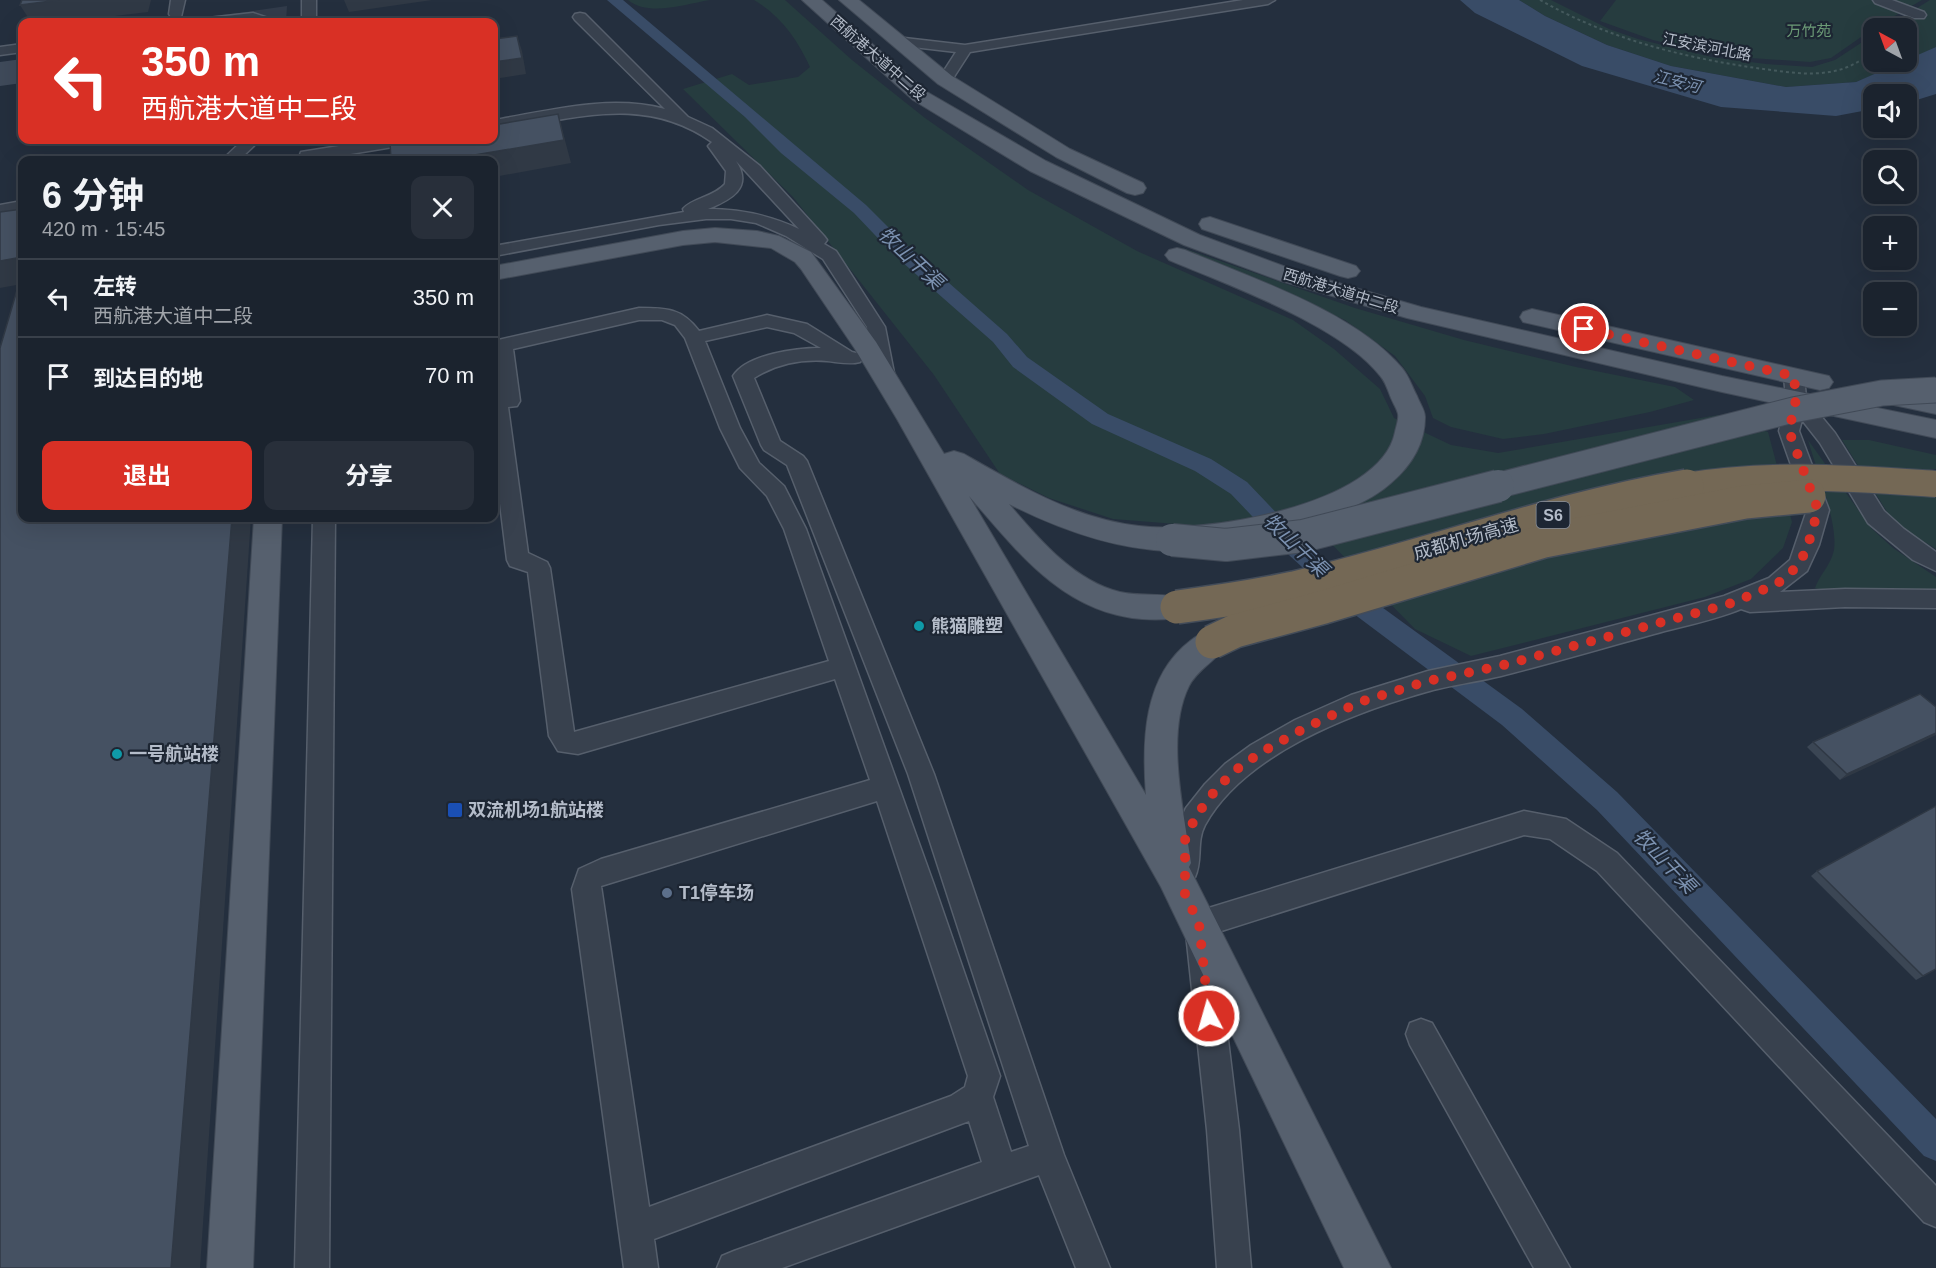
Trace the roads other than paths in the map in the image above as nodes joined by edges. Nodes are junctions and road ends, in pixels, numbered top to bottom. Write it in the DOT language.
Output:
graph roads {
  1 [pos="309,0"];
  2 [pos="811,0"];
  3 [pos="848,0"];
  4 [pos="1268,0"];
  5 [pos="1880,0"];
  6 [pos="1919,15"];
  7 [pos="580,17"];
  8 [pos="309,18"];
  9 [pos="896,41"];
  10 [pos="18,49"];
  11 [pos="965,49"];
  12 [pos="0,51"];
  13 [pos="945,80"];
  14 [pos="920,96"];
  15 [pos="681,117"];
  16 [pos="498,124"];
  17 [pos="706,132"];
  18 [pos="248,144"];
  19 [pos="372,144"];
  20 [pos="307,152"];
  21 [pos="234,156"];
  22 [pos="1155,198"];
  23 [pos="18,207"];
  24 [pos="0,210"];
  25 [pos="1186,213"];
  26 [pos="658,220"];
  27 [pos="498,250"];
  28 [pos="820,259"];
  29 [pos="498,272"];
  30 [pos="694,338"];
  31 [pos="498,346"];
  32 [pos="853,358"];
  33 [pos="1795,388"];
  34 [pos="892,390"];
  35 [pos="1936,390"];
  36 [pos="498,404"];
  37 [pos="1936,405"];
  38 [pos="1936,429"];
  39 [pos="954,461"];
  40 [pos="1936,484"];
  41 [pos="1936,506"];
  42 [pos="268,522"];
  43 [pos="324,522"];
  44 [pos="1172,540"];
  45 [pos="524,560"];
  46 [pos="1936,562"];
  47 [pos="1936,598"];
  48 [pos="1729,604"];
  49 [pos="1177,607"];
  50 [pos="1212,642"];
  51 [pos="843,667"];
  52 [pos="885,787"];
  53 [pos="1186,898"];
  54 [pos="1421,1034"];
  55 [pos="977,1097"];
  56 [pos="1048,1155"];
  57 [pos="1001,1172"];
  58 [pos="1936,1210"];
  59 [pos="636,1229"];
  60 [pos="230,1268"];
  61 [pos="312,1268"];
  62 [pos="641,1268"];
  63 [pos="734,1268"];
  64 [pos="1093,1268"];
  65 [pos="1234,1268"];
  66 [pos="1368,1268"];
  67 [pos="1553,1268"];
  1 -- 8 [label="street"];
  2 -- 14 [label="main road, 西航港大道中二段"];
  3 -- 9 [label="main road, 西航港大道中二段"];
  4 -- 11 [label="street"];
  5 -- 6 [label="street"];
  7 -- 15 [label="street"];
  9 -- 11 [label="street"];
  9 -- 13 [label="main road, 西航港大道中二段"];
  10 -- 12 [label="street"];
  11 -- 13 [label="street"];
  13 -- 22 [label="main road, 西航港大道中二段"];
  14 -- 33 [label="main road, 西航港大道中二段"];
  14 -- 44 [label="main road, bridge"];
  15 -- 16 [label="street"];
  15 -- 17 [label="street"];
  17 -- 26 [label="street"];
  17 -- 28 [label="street"];
  18 -- 21 [label="street"];
  19 -- 20 [label="street"];
  23 -- 24 [label="street"];
  25 -- 33 [label="main road, 西航港大道中二段"];
  26 -- 27 [label="street"];
  26 -- 28 [label="street"];
  28 -- 29 [label="main road"];
  28 -- 34 [label="main road"];
  30 -- 31 [label="street"];
  30 -- 32 [label="street"];
  30 -- 51 [label="street"];
  31 -- 45 [label="street"];
  32 -- 34 [label="street"];
  32 -- 56 [label="street"];
  33 -- 37 [label="main road, 西航港大道中二段"];
  33 -- 38 [label="main road, 西航港大道中二段"];
  33 -- 46 [label="street"];
  33 -- 48 [label="street"];
  34 -- 39 [label="main road"];
  34 -- 53 [label="main road"];
  35 -- 44 [label="main road, bridge"];
  36 -- 45 [label="street"];
  39 -- 44 [label="main road"];
  39 -- 49 [label="main road"];
  40 -- 49 [label="highway, 成都机场高速 / S6, bridge"];
  41 -- 50 [label="highway, 成都机场高速 / S6, bridge"];
  42 -- 60 [label="main road"];
  43 -- 61 [label="street"];
  45 -- 51 [label="street"];
  47 -- 48 [label="street"];
  48 -- 53 [label="street"];
  50 -- 53 [label="main road"];
  51 -- 52 [label="street"];
  52 -- 55 [label="street"];
  52 -- 59 [label="street"];
  53 -- 58 [label="street"];
  53 -- 65 [label="street"];
  53 -- 66 [label="main road"];
  54 -- 67 [label="street"];
  55 -- 57 [label="street"];
  55 -- 59 [label="street"];
  56 -- 57 [label="street"];
  56 -- 64 [label="street"];
  57 -- 63 [label="street"];
  59 -- 62 [label="street"];
}
